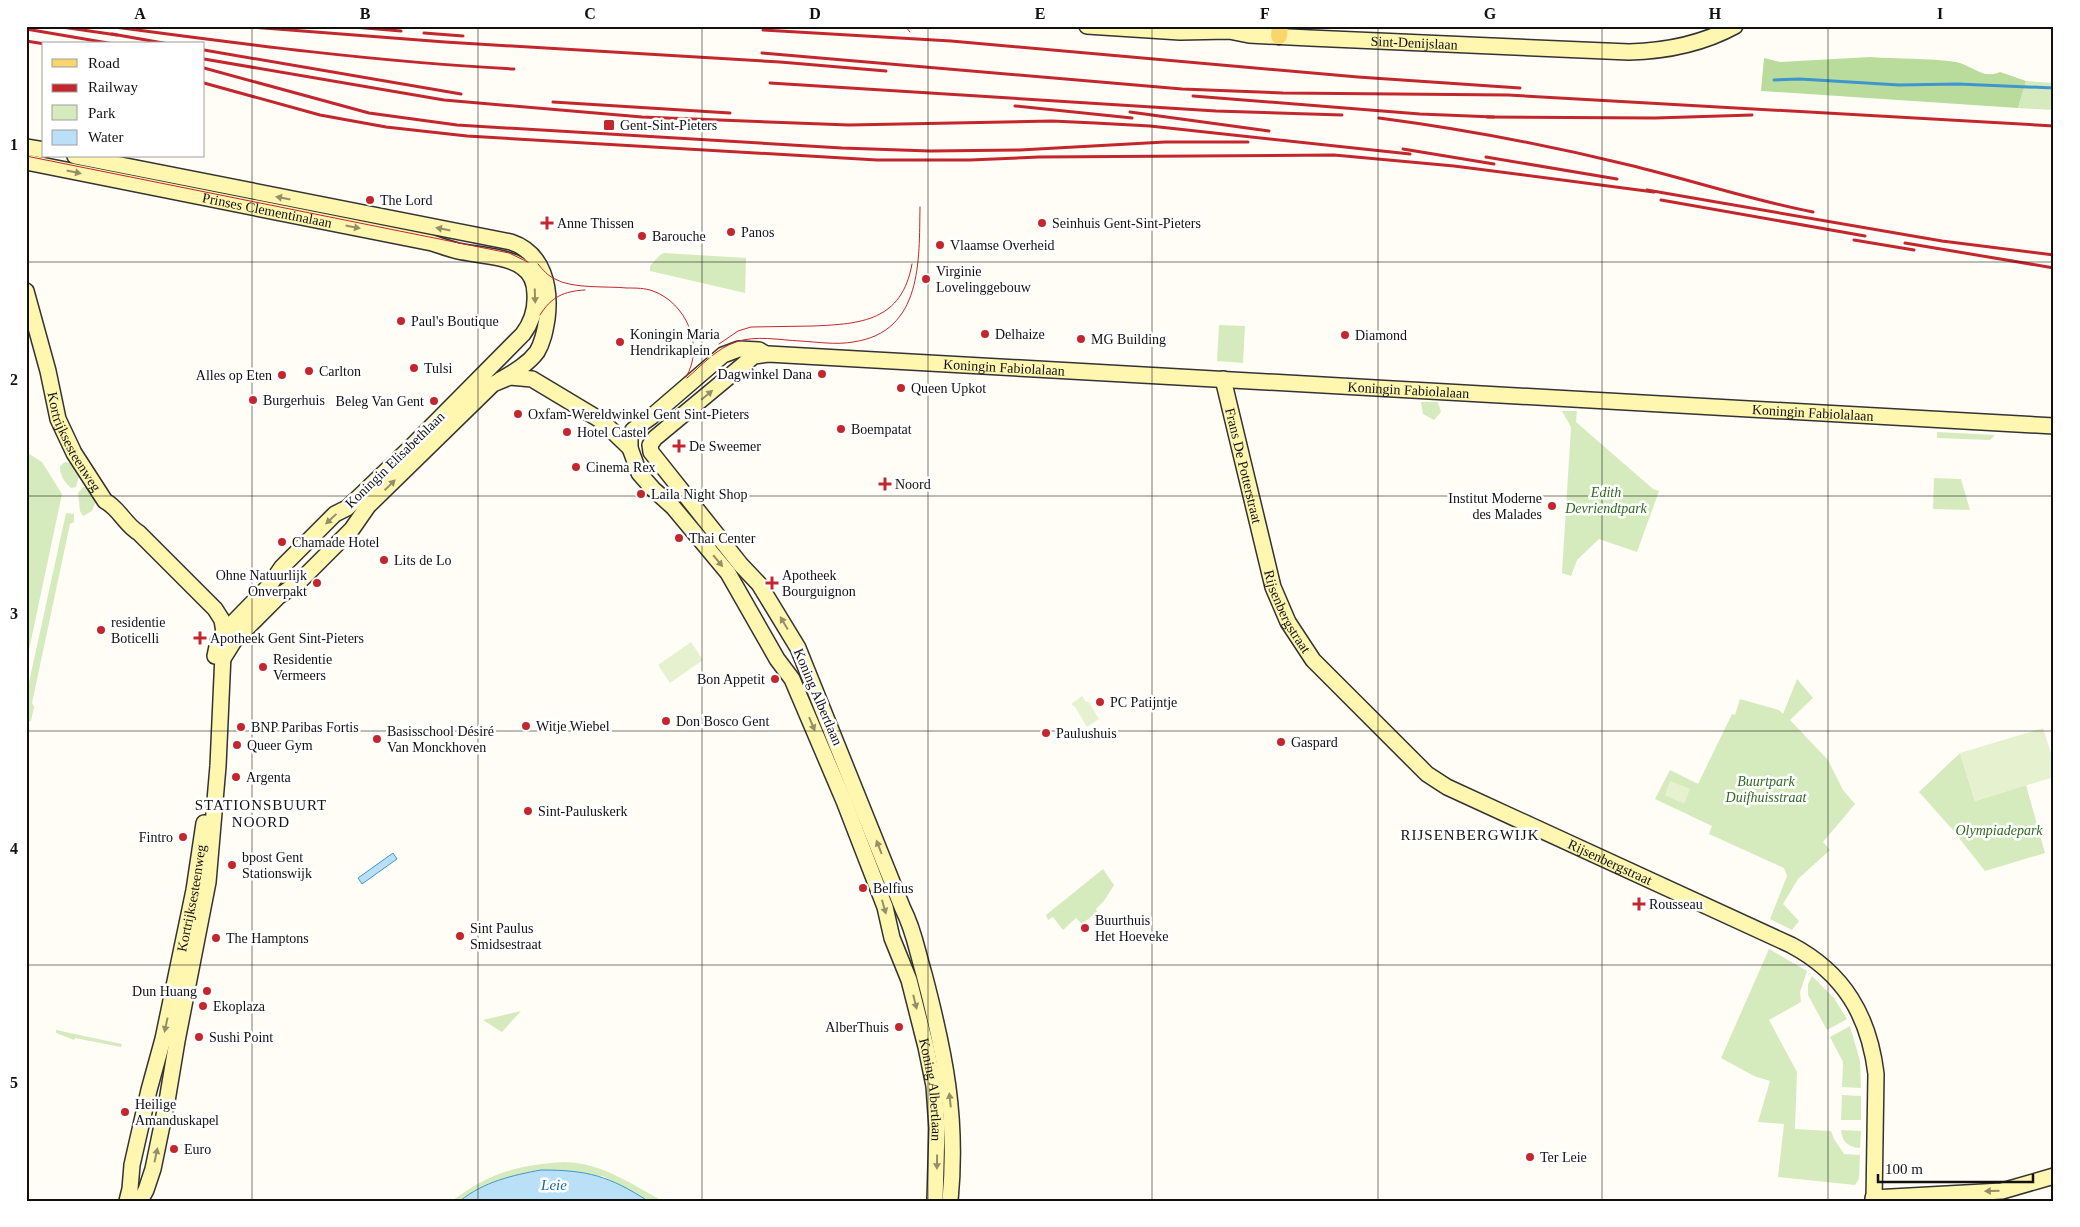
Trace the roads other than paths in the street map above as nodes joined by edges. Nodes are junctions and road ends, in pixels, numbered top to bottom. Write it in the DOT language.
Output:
graph roads {
  1 [pos="1087,26"];
  2 [pos="1735,26"];
  3 [pos="1279,31"];
  4 [pos="26,147"];
  5 [pos="85,158"];
  6 [pos="34,162"];
  7 [pos="27,296"];
  8 [pos="764,353"];
  9 [pos="1224,379"];
  10 [pos="491,380"];
  11 [pos="2054,426"];
  12 [pos="630,448"];
  13 [pos="134,530"];
  14 [pos="1264,552"];
  15 [pos="224,632"];
  16 [pos="220,657"];
  17 [pos="924,975"];
  18 [pos="909,980"];
  19 [pos="2054,1176"];
  20 [pos="1874,1199"];
  21 [pos="127,1201"];
  22 [pos="140,1201"];
  23 [pos="935,1201"];
  24 [pos="950,1201"];
  1 -- 3 [label="street, Sint-Denijslaan"];
  2 -- 3 [label="street, Sint-Denijslaan"];
  4 -- 6 [label="street, Prinses Clementinalaan"];
  10 -- 5 [label="street, Prinses Clementinalaan, one-way"];
  6 -- 10 [label="street, Prinses Clementinalaan, one-way"];
  7 -- 13 [label="street, Kortrijksesteenweg"];
  8 -- 9 [label="street, Koningin Fabiolalaan"];
  8 -- 12 [label="street"];
  17 -- 8 [label="street, Koning Albertlaan, one-way"];
  9 -- 11 [label="street, Koningin Fabiolalaan"];
  9 -- 14 [label="street, Frans De Potterstraat"];
  10 -- 12 [label="street"];
  10 -- 15 [label="street, Koningin Elisabethlaan, one-way"];
  16 -- 10 [label="street, Koningin Elisabethlaan, one-way"];
  12 -- 18 [label="street, Koning Albertlaan, one-way"];
  13 -- 15 [label="street, Kortrijksesteenweg"];
  13 -- 16 [label="street, Kortrijksesteenweg"];
  14 -- 20 [label="street, Rijsenbergstraat"];
  15 -- 16 [label="street, Koningin Elisabethlaan"];
  16 -- 21 [label="street, Kortrijksesteenweg, one-way"];
  22 -- 16 [label="street, Kortrijksesteenweg, one-way"];
  17 -- 18 [label="street"];
  24 -- 17 [label="street, Koning Albertlaan, one-way"];
  18 -- 23 [label="street, Koning Albertlaan, one-way"];
  19 -- 20 [label="street, one-way"];
}
